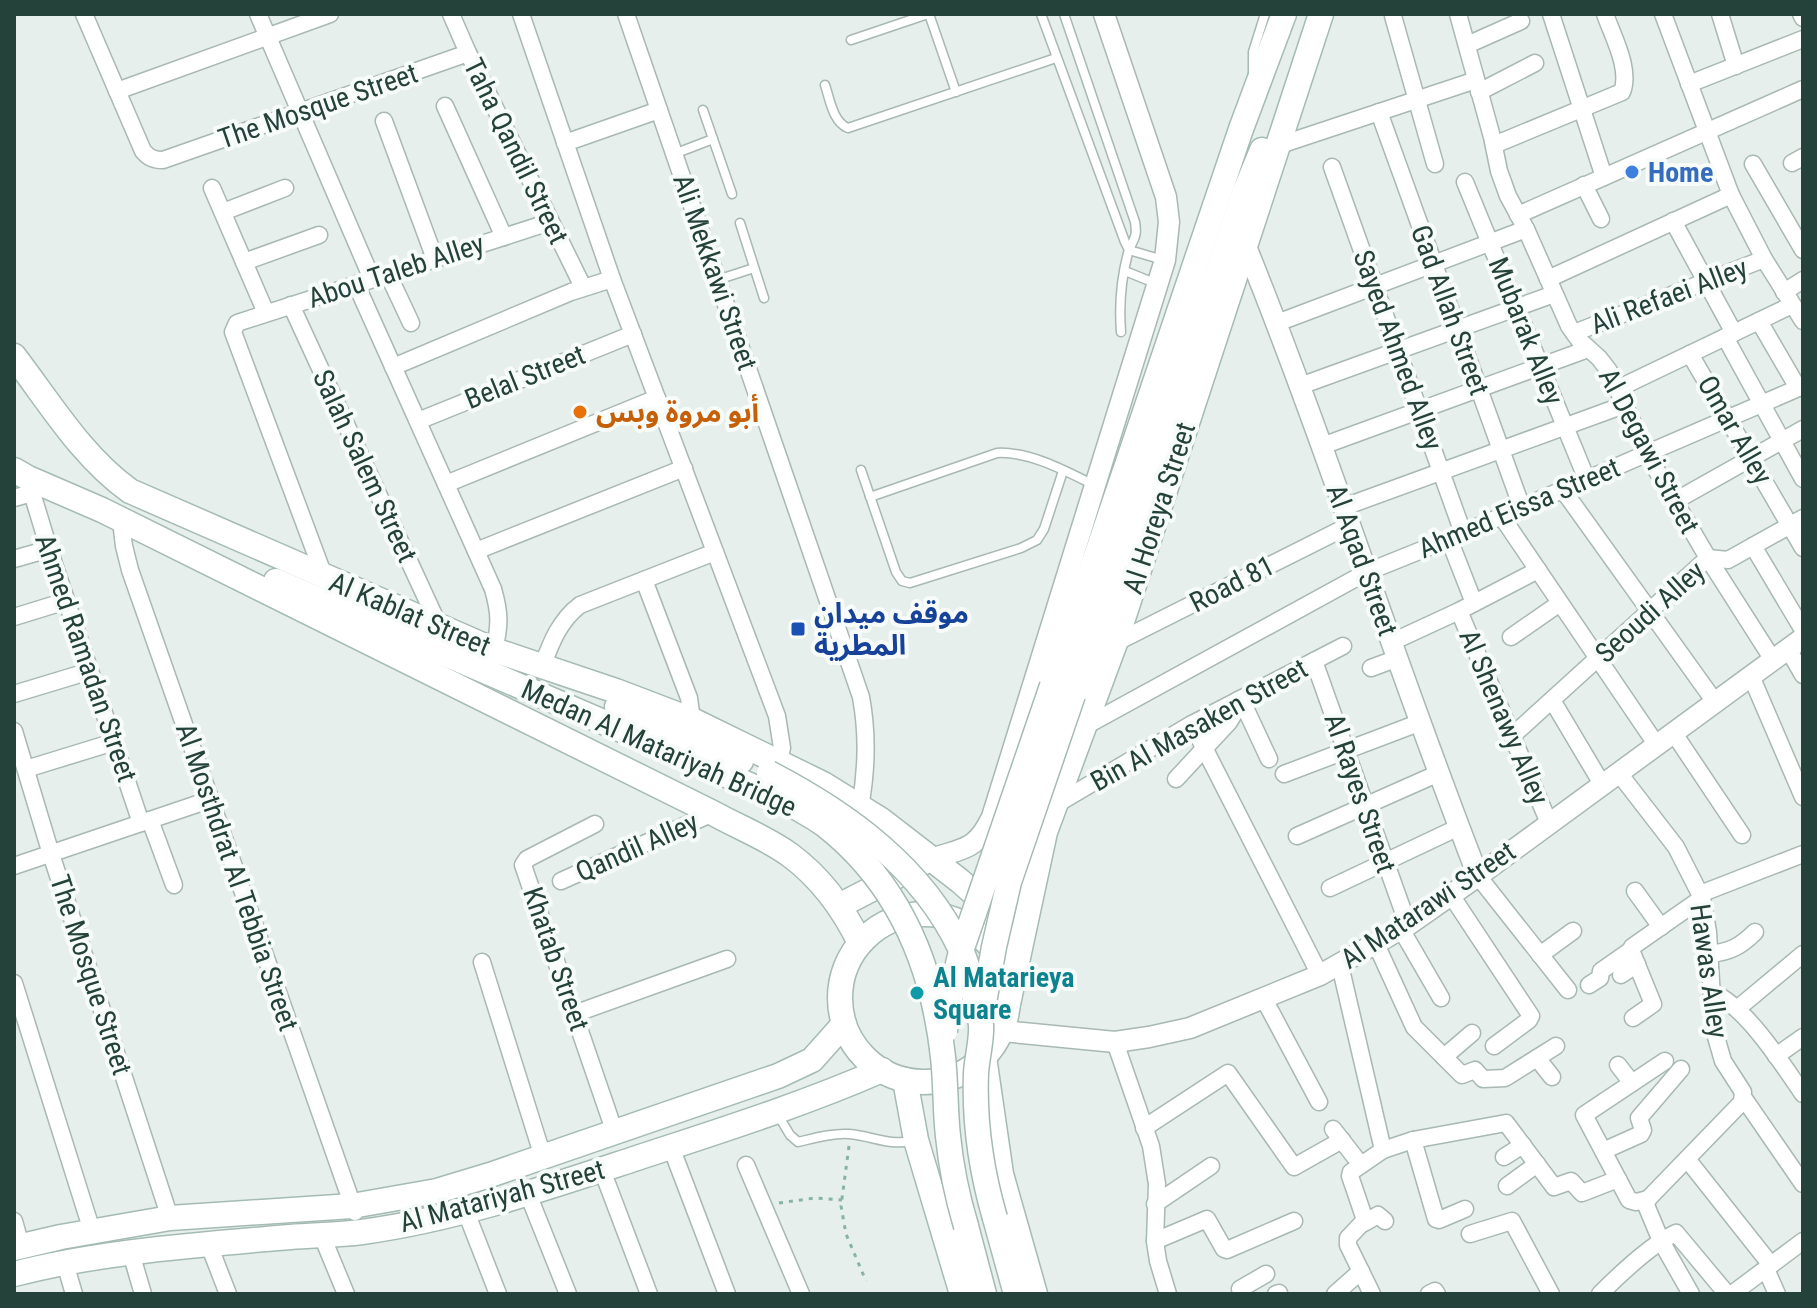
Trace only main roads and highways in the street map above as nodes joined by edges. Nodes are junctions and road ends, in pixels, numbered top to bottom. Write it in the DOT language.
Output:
graph roads {
  1 [pos="1267,15"];
  2 [pos="1320,16"];
  3 [pos="14,356"];
  4 [pos="22,484"];
  5 [pos="153,537"];
  6 [pos="551,670"];
  7 [pos="1063,691"];
  8 [pos="769,775"];
  9 [pos="992,817"];
  10 [pos="1045,832"];
  11 [pos="931,859"];
  12 [pos="839,906"];
  13 [pos="860,943"];
  14 [pos="1004,973"];
  15 [pos="1008,1004"];
  16 [pos="844,1024"];
  17 [pos="991,1028"];
  18 [pos="943,1056"];
  19 [pos="984,1057"];
  20 [pos="882,1070"];
  21 [pos="778,1076"];
  22 [pos="905,1080"];
  23 [pos="782,1109"];
  24 [pos="1007,1197"];
  25 [pos="939,1214"];
  26 [pos="18,1247"];
  27 [pos="14,1274"];
  28 [pos="962,1294"];
  29 [pos="984,1294"];
  30 [pos="1016,1294"];
  31 [pos="1035,1294"];
  1 -- 7 [label="main road"];
  2 -- 7 [label="main road"];
  2 -- 10 [label="main road, Al Horeya Street"];
  3 -- 6 [label="main road, Al Kablat Street"];
  4 -- 5 [label="main road, Al Kablat Street"];
  5 -- 8 [label="main road, Medan Al Matariyah Bridge"];
  5 -- 12 [label="main road, Al Kablat Street"];
  6 -- 8 [label="main road, Medan Al Matariyah Bridge"];
  6 -- 8 [label="main road, Al Kablat Street"];
  7 -- 17 [label="main road, bridge"];
  7 -- 18 [label="main road, bridge"];
  8 -- 11 [label="main road, Al Kablat Street"];
  8 -- 17 [label="main road, Medan Al Matariyah Bridge, bridge"];
  8 -- 18 [label="main road, Medan Al Matariyah Bridge, bridge"];
  9 -- 10 [label="main road"];
  10 -- 15 [label="main road, Al Horeya Street"];
  11 -- 12 [label="main road"];
  11 -- 14 [label="main road, Al Kablat Street"];
  12 -- 13 [label="main road, Al Kablat Street"];
  13 -- 14 [label="main road"];
  13 -- 16 [label="main road"];
  14 -- 15 [label="main road, Al Kablat Street"];
  15 -- 17 [label="main road, Al Horeya Street"];
  16 -- 20 [label="main road"];
  16 -- 21 [label="main road, Al Matariyah Street"];
  17 -- 19 [label="main road"];
  17 -- 30 [label="main road, Medan Al Matariyah Bridge, bridge"];
  18 -- 29 [label="main road, Medan Al Matariyah Bridge, bridge"];
  19 -- 22 [label="main road"];
  19 -- 24 [label="main road"];
  20 -- 22 [label="main road"];
  20 -- 23 [label="main road, Al Matariyah Street"];
  21 -- 23 [label="main road"];
  21 -- 26 [label="main road, Al Matariyah Street"];
  22 -- 25 [label="main road"];
  23 -- 27 [label="main road, Al Matariyah Street"];
  24 -- 25 [label="main road"];
  24 -- 31 [label="main road"];
  25 -- 28 [label="main road"];
}
